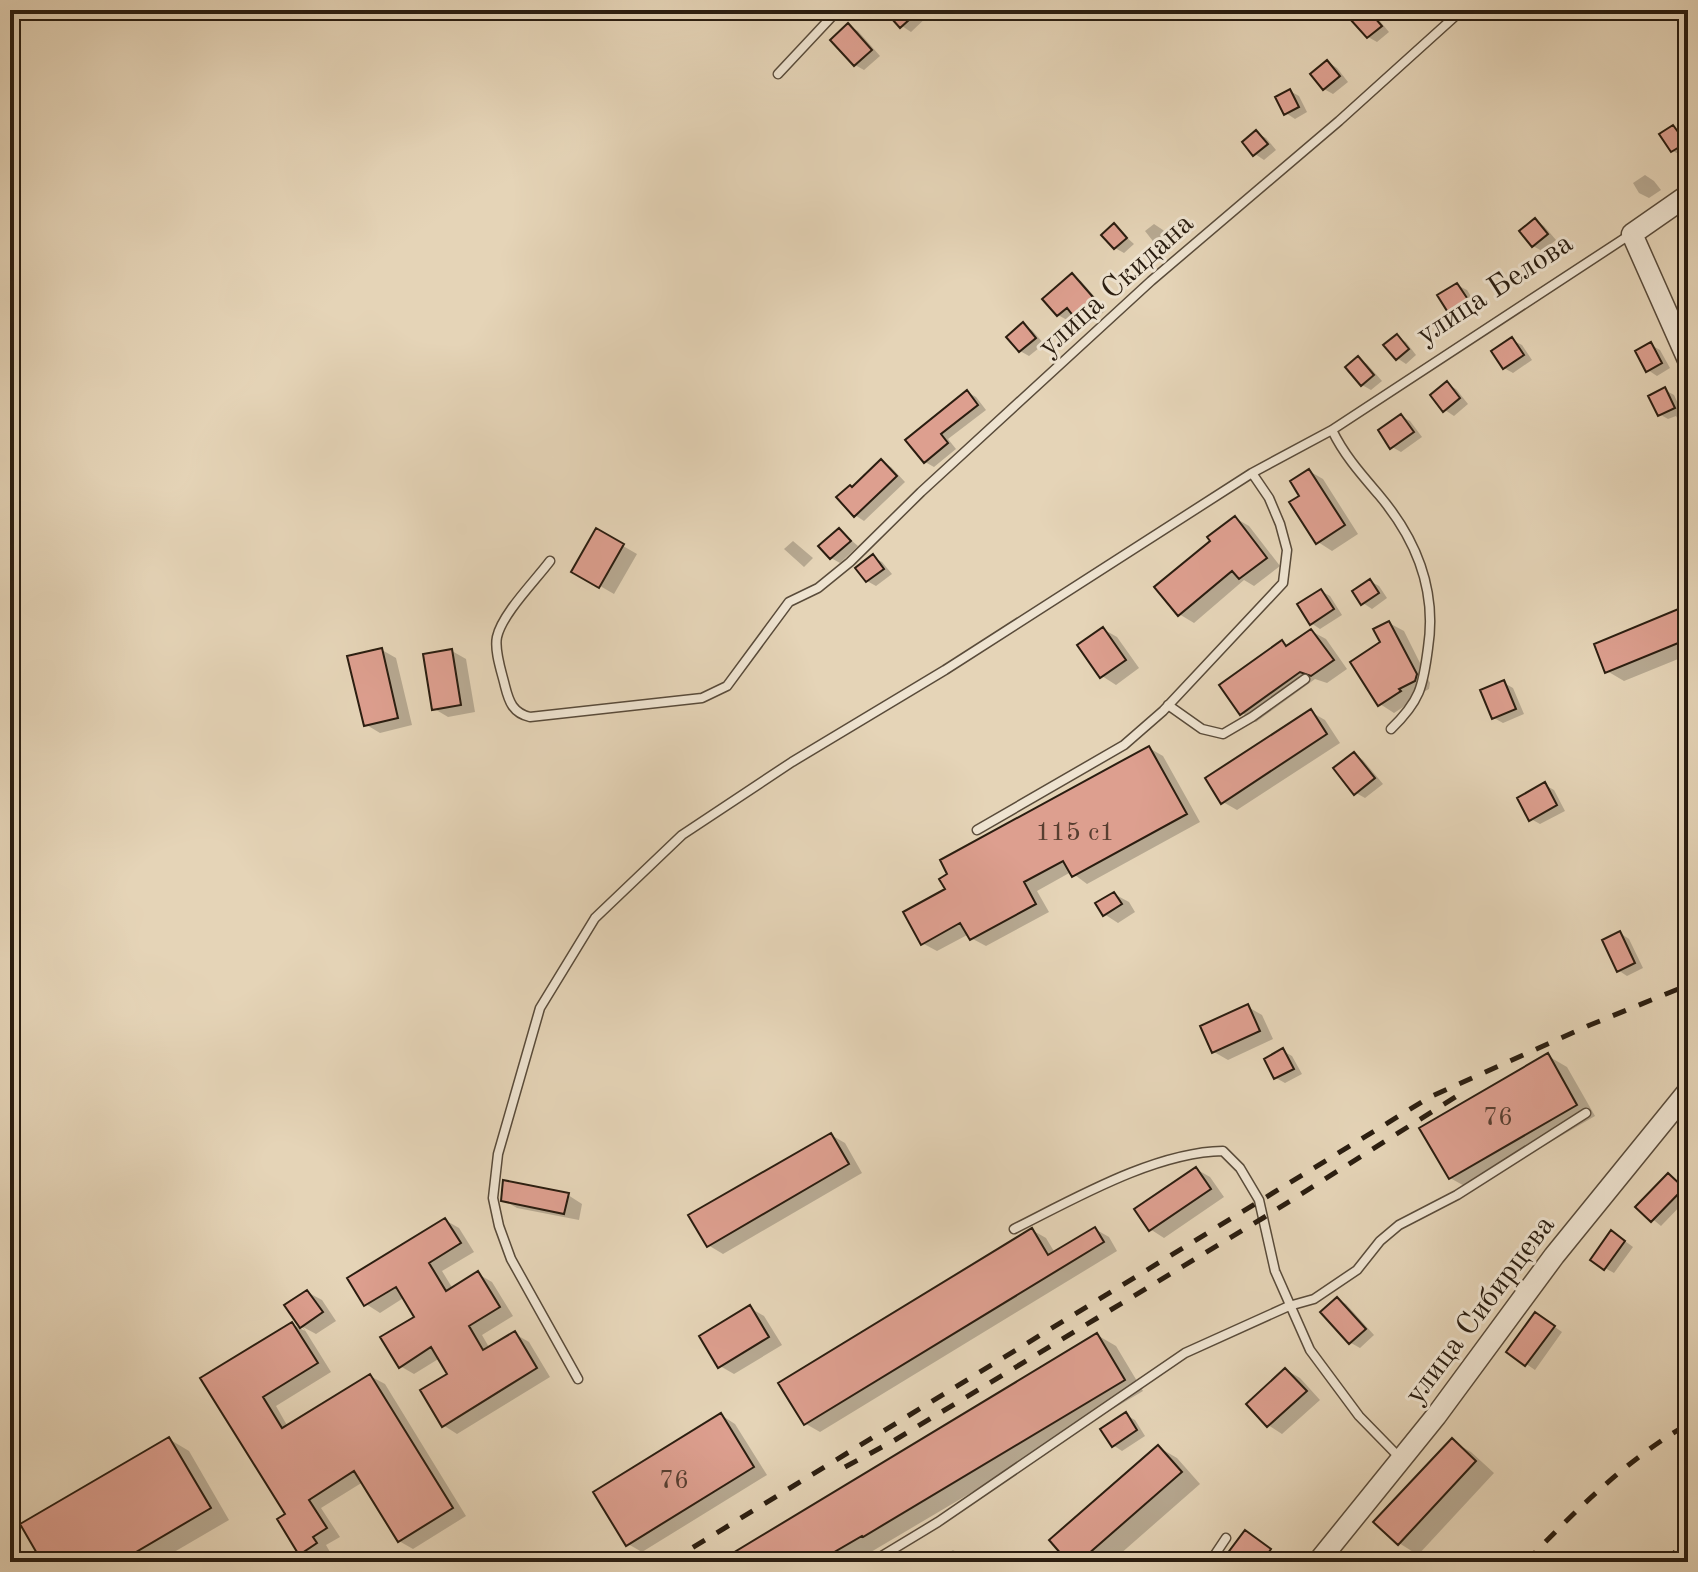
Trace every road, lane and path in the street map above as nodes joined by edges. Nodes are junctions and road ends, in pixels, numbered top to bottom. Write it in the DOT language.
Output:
graph roads {
  1 [pos="838,10"];
  2 [pos="1462,10"];
  3 [pos="778,74"];
  4 [pos="1688,195"];
  5 [pos="1632,234"];
  6 [pos="1688,360"];
  7 [pos="1332,430"];
  8 [pos="1252,473"];
  9 [pos="550,561"];
  10 [pos="1305,679"];
  11 [pos="1168,705"];
  12 [pos="1391,729"];
  13 [pos="977,830"];
  14 [pos="1688,1091"];
  15 [pos="1586,1113"];
  16 [pos="1014,1229"];
  17 [pos="1289,1306"];
  18 [pos="578,1379"];
  19 [pos="1402,1459"];
  20 [pos="1226,1538"];
  21 [pos="872,1562"];
  22 [pos="1210,1562"];
  23 [pos="1318,1562"];
  1 -- 3 [label="lane"];
  2 -- 9 [label="lane, улица Скидана"];
  4 -- 5 [label="street, улица Белова"];
  5 -- 6 [label="street"];
  5 -- 7 [label="lane, улица Белова"];
  7 -- 8 [label="lane, улица Белова"];
  7 -- 12 [label="lane"];
  8 -- 11 [label="lane"];
  8 -- 18 [label="lane, улица Белова"];
  10 -- 11 [label="lane"];
  11 -- 13 [label="lane"];
  14 -- 19 [label="street, улица Сибирцева"];
  15 -- 17 [label="lane"];
  16 -- 17 [label="lane"];
  17 -- 19 [label="lane"];
  17 -- 21 [label="lane"];
  19 -- 23 [label="street, улица Сибирцева"];
  20 -- 22 [label="lane"];
}
